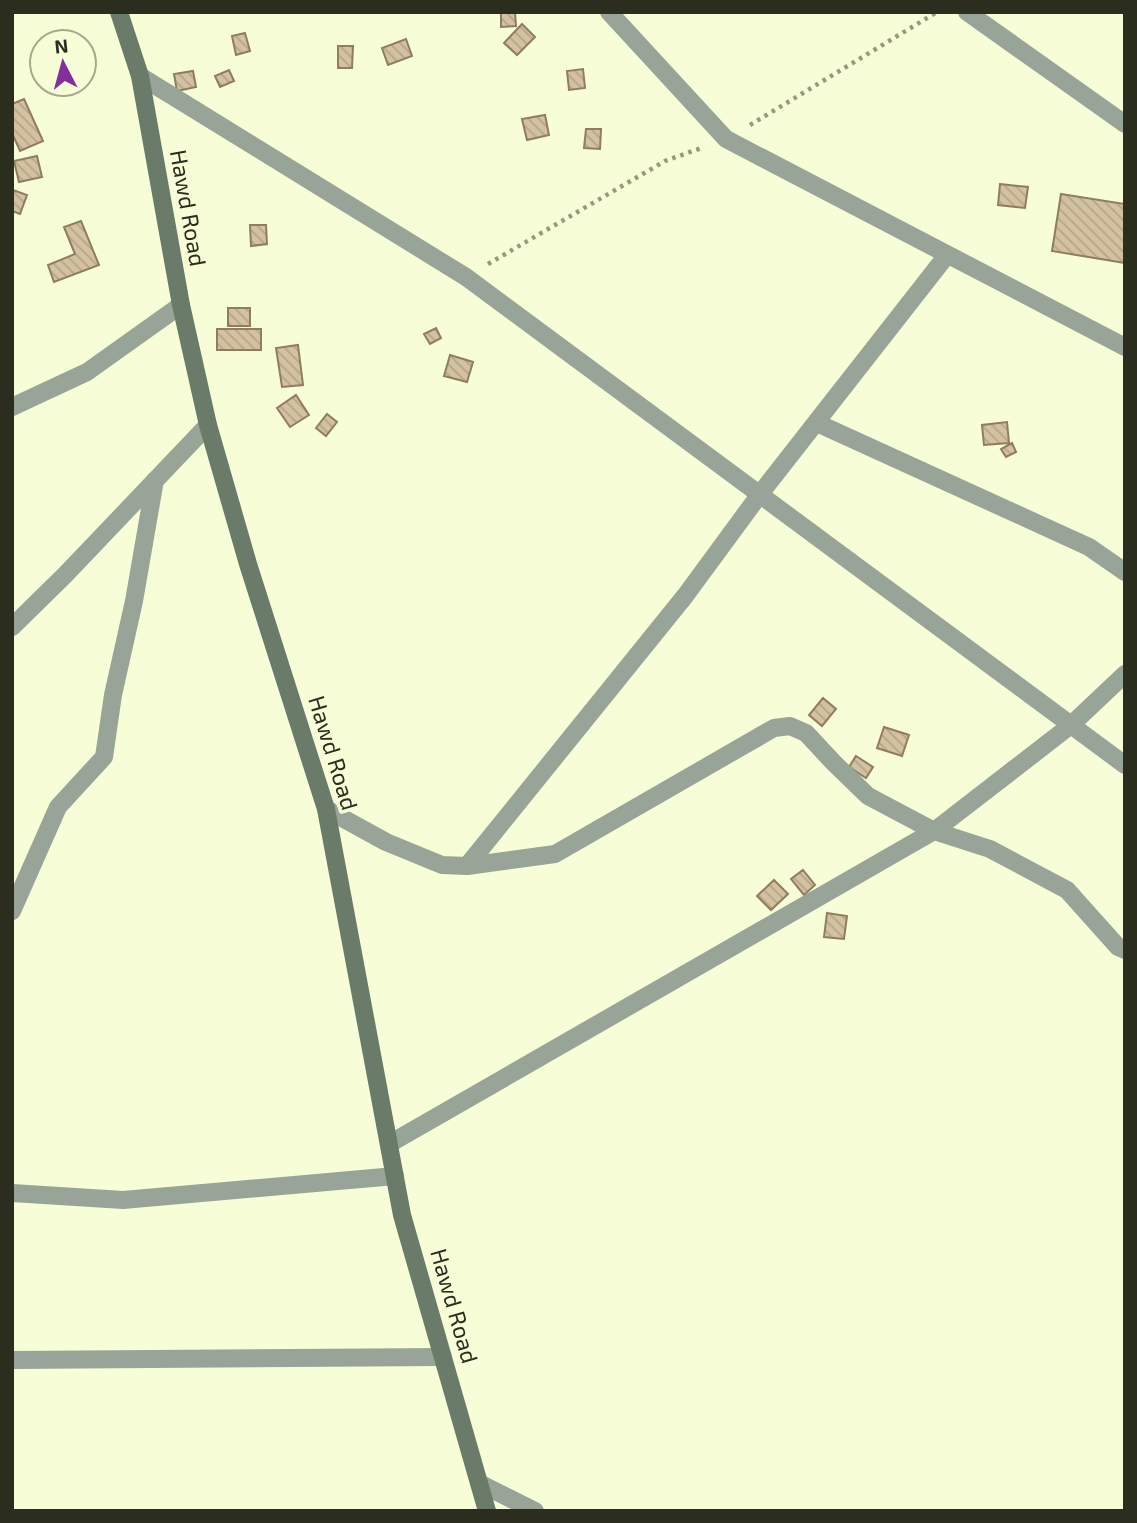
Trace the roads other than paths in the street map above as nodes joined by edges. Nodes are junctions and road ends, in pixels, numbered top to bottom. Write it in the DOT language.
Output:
graph roads {
  1 [pos="119,12"];
  2 [pos="609,12"];
  3 [pos="967,12"];
  4 [pos="139,76"];
  5 [pos="1125,124"];
  6 [pos="947,255"];
  7 [pos="181,305"];
  8 [pos="1125,347"];
  9 [pos="12,407"];
  10 [pos="817,424"];
  11 [pos="208,425"];
  12 [pos="155,480"];
  13 [pos="760,494"];
  14 [pos="1125,572"];
  15 [pos="12,628"];
  16 [pos="1125,674"];
  17 [pos="1071,725"];
  18 [pos="1125,765"];
  19 [pos="326,809"];
  20 [pos="934,831"];
  21 [pos="467,866"];
  22 [pos="12,911"];
  23 [pos="1125,950"];
  24 [pos="389,1144"];
  25 [pos="395,1176"];
  26 [pos="12,1193"];
  27 [pos="443,1357"];
  28 [pos="12,1360"];
  29 [pos="479,1483"];
  30 [pos="487,1511"];
  31 [pos="535,1511"];
  1 -- 4 [label="main road, Hawd Road"];
  2 -- 6 [label="street"];
  3 -- 5 [label="street"];
  4 -- 7 [label="main road, Hawd Road"];
  4 -- 13 [label="street"];
  6 -- 8 [label="street"];
  6 -- 10 [label="street"];
  7 -- 9 [label="street"];
  7 -- 11 [label="main road, Hawd Road"];
  10 -- 13 [label="street"];
  10 -- 14 [label="street"];
  11 -- 12 [label="street"];
  11 -- 19 [label="main road, Hawd Road"];
  12 -- 15 [label="street"];
  12 -- 22 [label="street"];
  13 -- 17 [label="street"];
  13 -- 21 [label="street"];
  16 -- 17 [label="street"];
  17 -- 18 [label="street"];
  17 -- 20 [label="street"];
  19 -- 21 [label="street"];
  19 -- 24 [label="main road, Hawd Road"];
  20 -- 21 [label="street"];
  20 -- 23 [label="street"];
  20 -- 24 [label="street"];
  24 -- 25 [label="main road, Hawd Road"];
  25 -- 26 [label="street"];
  25 -- 27 [label="main road, Hawd Road"];
  27 -- 28 [label="street"];
  27 -- 29 [label="main road, Hawd Road"];
  29 -- 30 [label="main road, Hawd Road"];
  29 -- 31 [label="street"];
}
